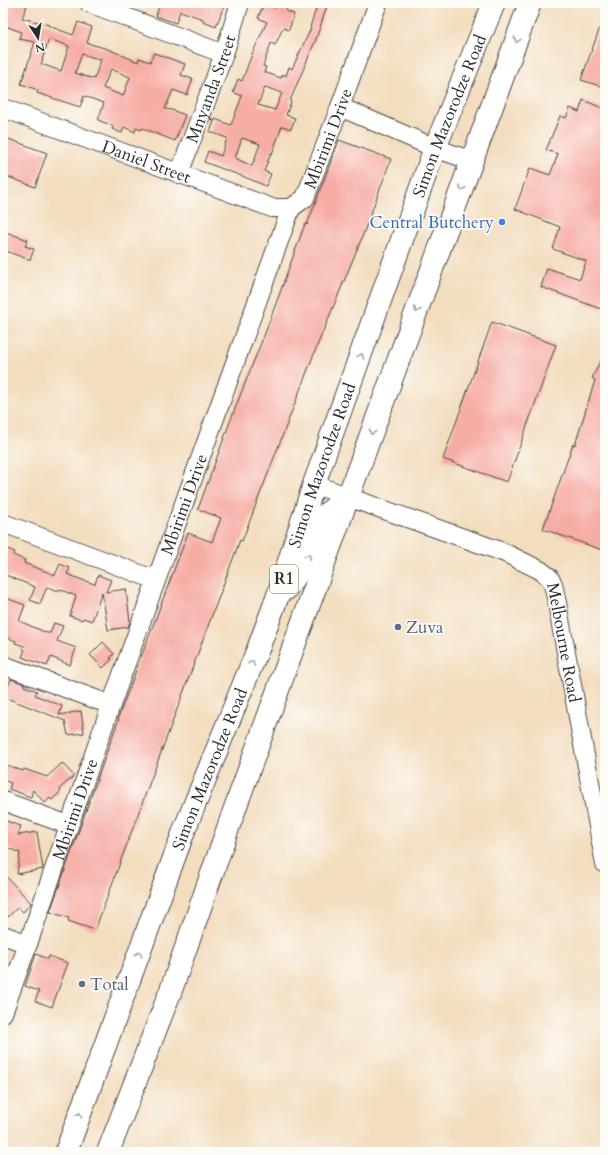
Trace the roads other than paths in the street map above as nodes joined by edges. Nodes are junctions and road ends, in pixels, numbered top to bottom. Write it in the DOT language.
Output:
graph roads {
  1 [pos="89,3"];
  2 [pos="240,3"];
  3 [pos="378,3"];
  4 [pos="494,3"];
  5 [pos="530,3"];
  6 [pos="224,54"];
  7 [pos="340,107"];
  8 [pos="3,108"];
  9 [pos="435,148"];
  10 [pos="472,161"];
  11 [pos="179,174"];
  12 [pos="291,208"];
  13 [pos="314,484"];
  14 [pos="348,498"];
  15 [pos="3,523"];
  16 [pos="156,580"];
  17 [pos="277,598"];
  18 [pos="3,665"];
  19 [pos="111,705"];
  20 [pos="3,801"];
  21 [pos="68,825"];
  22 [pos="605,864"];
  23 [pos="3,935"];
  24 [pos="28,944"];
  25 [pos="3,1013"];
  26 [pos="66,1152"];
  27 [pos="108,1152"];
  1 -- 6 [label="street"];
  2 -- 6 [label="street, Mnyanda Street"];
  3 -- 7 [label="street, Mbirimi Drive"];
  4 -- 9 [label="highway, Simon Mazorodze Road / R1"];
  5 -- 10 [label="highway, Simon Mazorodze Road / R1, one-way"];
  6 -- 11 [label="street, Mnyanda Street"];
  7 -- 9 [label="street"];
  7 -- 12 [label="street, Mbirimi Drive"];
  8 -- 11 [label="street, Daniel Street"];
  9 -- 10 [label="street"];
  13 -- 9 [label="highway, Simon Mazorodze Road / R1, one-way"];
  10 -- 14 [label="highway, Simon Mazorodze Road / R1, one-way"];
  11 -- 12 [label="street, Daniel Street"];
  12 -- 16 [label="street, Mbirimi Drive"];
  13 -- 14 [label="street, Melbourne Road"];
  13 -- 17 [label="highway, Simon Mazorodze Road / R1"];
  17 -- 14 [label="highway, one-way"];
  14 -- 22 [label="street, Melbourne Road"];
  14 -- 27 [label="highway, Simon Mazorodze Road / R1"];
  15 -- 16 [label="street"];
  16 -- 19 [label="street, Mbirimi Drive"];
  26 -- 17 [label="highway, Simon Mazorodze Road / R1, one-way"];
  18 -- 19 [label="street"];
  19 -- 21 [label="street, Mbirimi Drive"];
  20 -- 21 [label="street"];
  21 -- 24 [label="street, Mbirimi Drive"];
  23 -- 24 [label="street"];
  24 -- 25 [label="street, Mbirimi Drive"];
}
